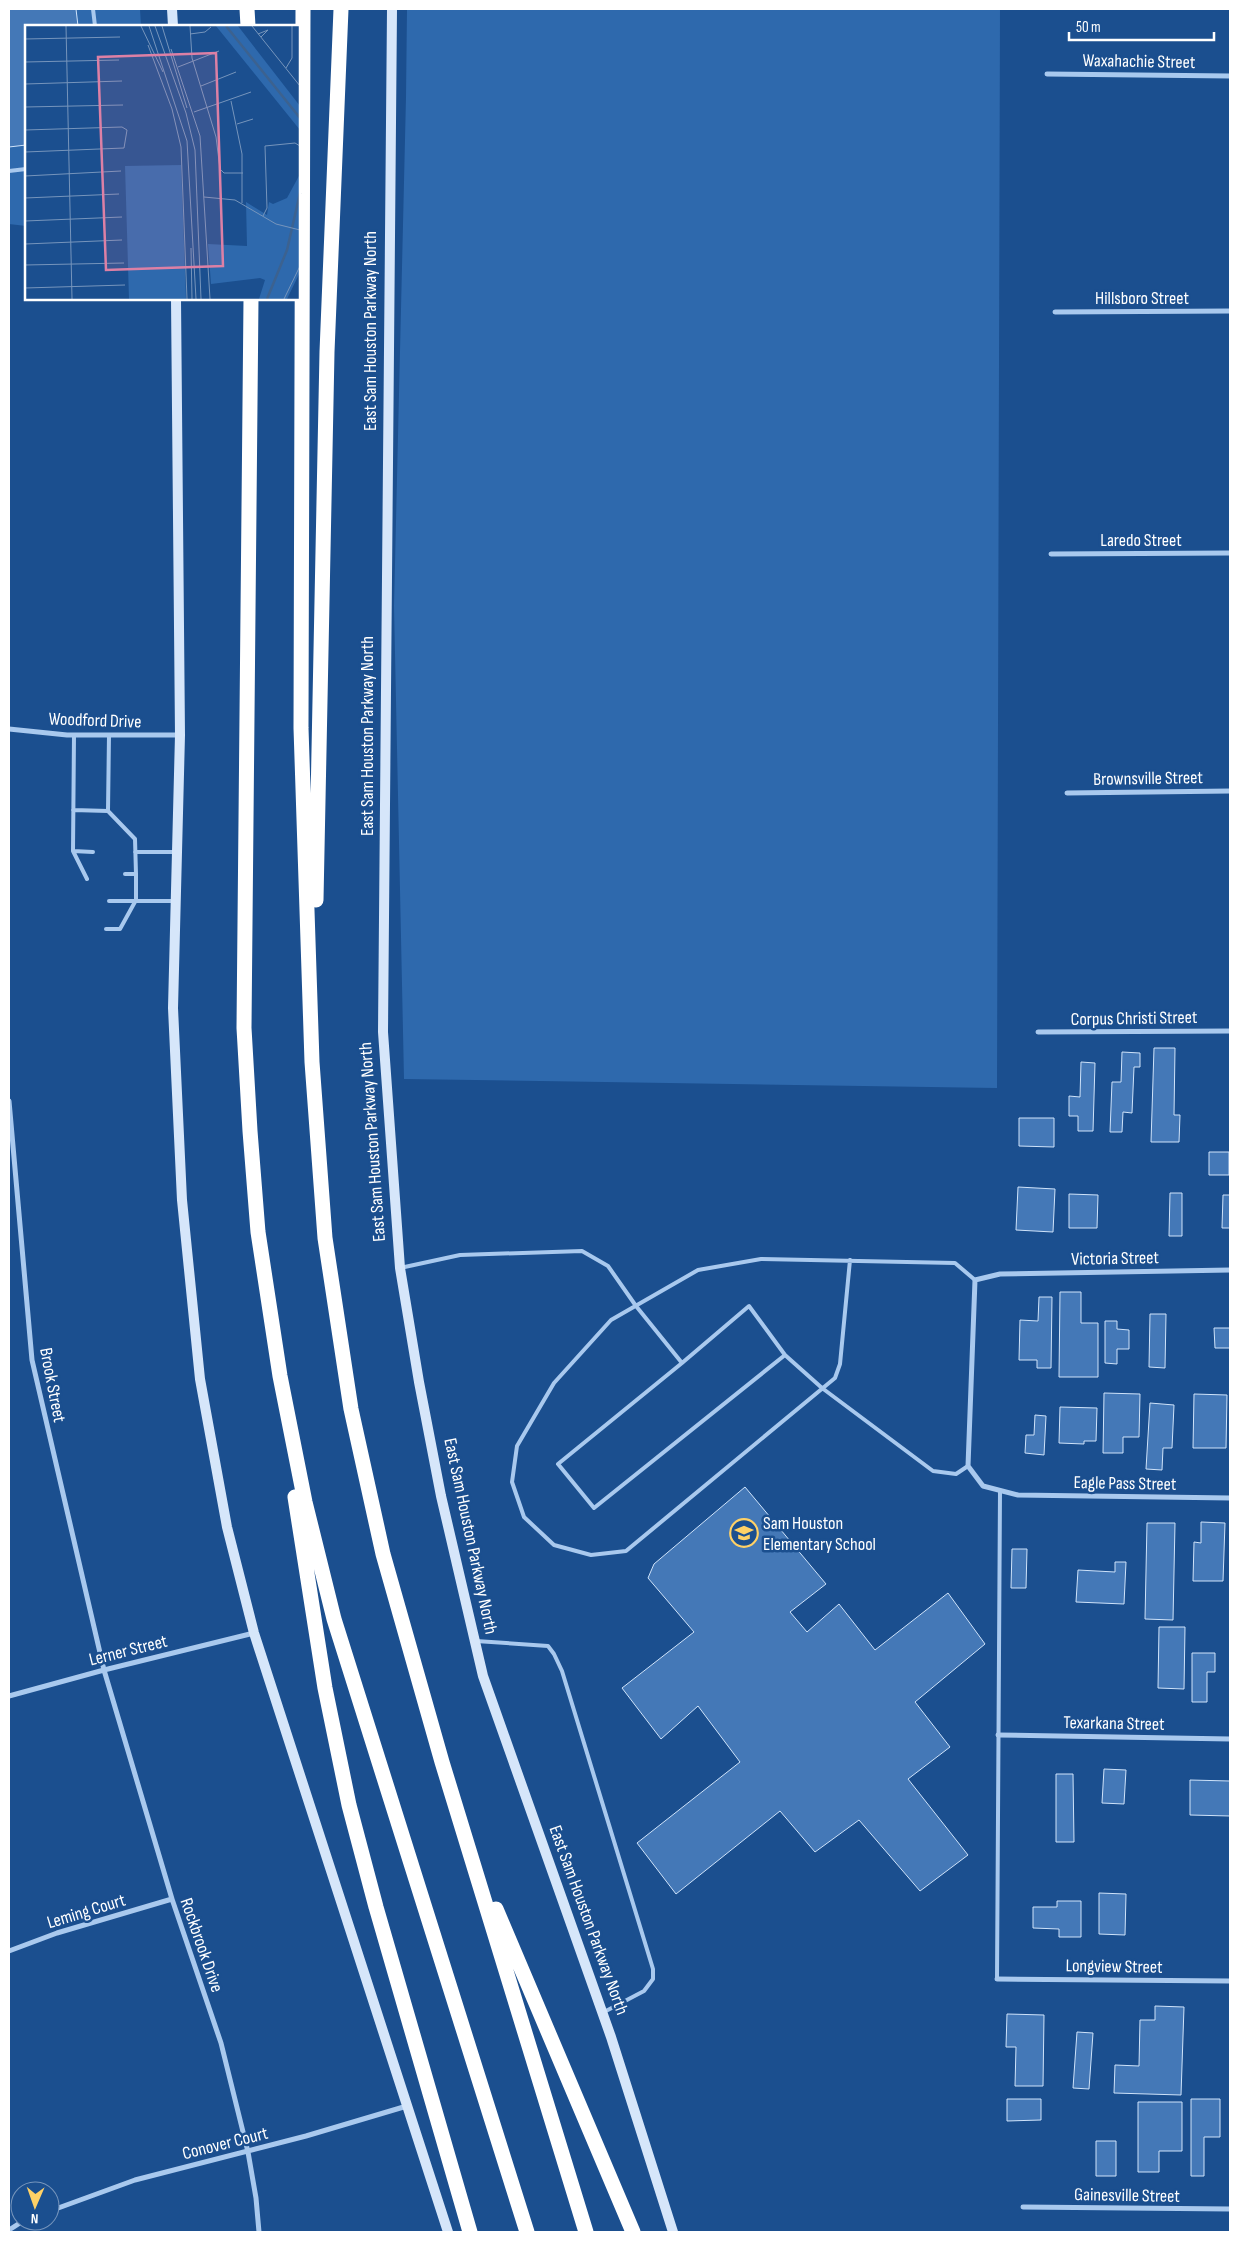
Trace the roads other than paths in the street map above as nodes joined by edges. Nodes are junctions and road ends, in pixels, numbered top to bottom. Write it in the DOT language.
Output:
graph roads {
  1 [pos="93,9"];
  2 [pos="172,9"];
  3 [pos="247,9"];
  4 [pos="254,9"];
  5 [pos="303,9"];
  6 [pos="341,9"];
  7 [pos="392,9"];
  8 [pos="95,25"];
  9 [pos="173,25"];
  10 [pos="248,25"];
  11 [pos="254,25"];
  12 [pos="1047,74"];
  13 [pos="1230,76"];
  14 [pos="25,169"];
  15 [pos="9,171"];
  16 [pos="176,300"];
  17 [pos="251,300"];
  18 [pos="1230,311"];
  19 [pos="1055,312"];
  20 [pos="1230,553"];
  21 [pos="1051,554"];
  22 [pos="9,729"];
  23 [pos="74,735"];
  24 [pos="110,735"];
  25 [pos="180,735"];
  26 [pos="1230,791"];
  27 [pos="1066,793"];
  28 [pos="73,810"];
  29 [pos="108,811"];
  30 [pos="73,851"];
  31 [pos="93,852"];
  32 [pos="135,852"];
  33 [pos="177,852"];
  34 [pos="125,874"];
  35 [pos="136,874"];
  36 [pos="87,879"];
  37 [pos="136,900"];
  38 [pos="176,901"];
  39 [pos="109,902"];
  40 [pos="106,929"];
  41 [pos="1230,1030"];
  42 [pos="1038,1032"];
  43 [pos="312,1062"];
  44 [pos="9,1101"];
  45 [pos="850,1260"];
  46 [pos="400,1268"];
  47 [pos="1230,1270"];
  48 [pos="975,1280"];
  49 [pos="636,1306"];
  50 [pos="785,1355"];
  51 [pos="682,1363"];
  52 [pos="280,1376"];
  53 [pos="822,1388"];
  54 [pos="968,1466"];
  55 [pos="1000,1491"];
  56 [pos="1230,1498"];
  57 [pos="254,1633"];
  58 [pos="475,1641"];
  59 [pos="104,1670"];
  60 [pos="9,1696"];
  61 [pos="998,1736"];
  62 [pos="1230,1739"];
  63 [pos="464,1835"];
  64 [pos="172,1899"];
  65 [pos="9,1952"];
  66 [pos="996,1979"];
  67 [pos="1230,1981"];
  68 [pos="602,2013"];
  69 [pos="408,2106"];
  70 [pos="248,2152"];
  71 [pos="60,2207"];
  72 [pos="1023,2207"];
  73 [pos="1230,2210"];
  74 [pos="259,2232"];
  75 [pos="448,2232"];
  76 [pos="470,2232"];
  77 [pos="527,2232"];
  78 [pos="586,2232"];
  79 [pos="633,2232"];
  80 [pos="673,2232"];
  1 -- 8 [label="lane"];
  2 -- 9 [label="main road"];
  3 -- 10 [label="highway"];
  4 -- 11 [label="highway"];
  5 -- 43 [label="highway"];
  6 -- 43 [label="highway"];
  7 -- 46 [label="main road, East Sam Houston Parkway North"];
  12 -- 13 [label="street, Waxahachie Street"];
  14 -- 15 [label="lane"];
  16 -- 25 [label="main road"];
  17 -- 52 [label="highway"];
  18 -- 19 [label="street, Hillsboro Street"];
  20 -- 21 [label="street, Laredo Street"];
  22 -- 23 [label="street, Woodford Drive"];
  23 -- 24 [label="street, Woodford Drive"];
  23 -- 28 [label="lane"];
  24 -- 25 [label="street, Woodford Drive"];
  24 -- 29 [label="lane"];
  25 -- 33 [label="main road"];
  26 -- 27 [label="street, Brownsville Street"];
  28 -- 29 [label="lane"];
  28 -- 30 [label="lane"];
  29 -- 32 [label="lane"];
  30 -- 31 [label="lane"];
  30 -- 36 [label="lane"];
  32 -- 33 [label="lane"];
  32 -- 35 [label="lane"];
  33 -- 38 [label="main road"];
  34 -- 35 [label="lane"];
  35 -- 37 [label="lane"];
  37 -- 38 [label="lane"];
  37 -- 39 [label="lane"];
  37 -- 40 [label="lane"];
  38 -- 57 [label="main road"];
  41 -- 42 [label="street, Corpus Christi Street"];
  43 -- 63 [label="highway"];
  44 -- 59 [label="street, Brook Street"];
  45 -- 48 [label="lane"];
  45 -- 49 [label="lane"];
  45 -- 53 [label="lane"];
  46 -- 49 [label="lane"];
  46 -- 58 [label="main road, East Sam Houston Parkway North"];
  47 -- 48 [label="street, Victoria Street"];
  48 -- 54 [label="street"];
  49 -- 51 [label="lane"];
  49 -- 53 [label="lane"];
  50 -- 51 [label="lane"];
  50 -- 51 [label="lane"];
  50 -- 53 [label="lane"];
  52 -- 76 [label="highway"];
  52 -- 77 [label="highway"];
  53 -- 54 [label="lane"];
  54 -- 55 [label="street, Eagle Pass Street"];
  55 -- 56 [label="street, Eagle Pass Street"];
  55 -- 61 [label="lane"];
  57 -- 59 [label="street, Lerner Street"];
  57 -- 69 [label="main road"];
  58 -- 68 [label="main road, East Sam Houston Parkway North"];
  58 -- 68 [label="lane"];
  59 -- 60 [label="street, Lerner Street"];
  59 -- 64 [label="street, Rockbrook Drive"];
  61 -- 62 [label="street, Texarkana Street"];
  61 -- 66 [label="lane"];
  63 -- 78 [label="highway"];
  63 -- 79 [label="highway"];
  64 -- 65 [label="street, Leming Court"];
  64 -- 70 [label="street, Rockbrook Drive"];
  66 -- 67 [label="street, Longview Street"];
  68 -- 80 [label="main road, East Sam Houston Parkway North"];
  69 -- 70 [label="street, Conover Court"];
  69 -- 75 [label="main road"];
  70 -- 71 [label="street, Conover Court"];
  70 -- 74 [label="street, Rockbrook Drive"];
  72 -- 73 [label="street, Gainesville Street"];
}
